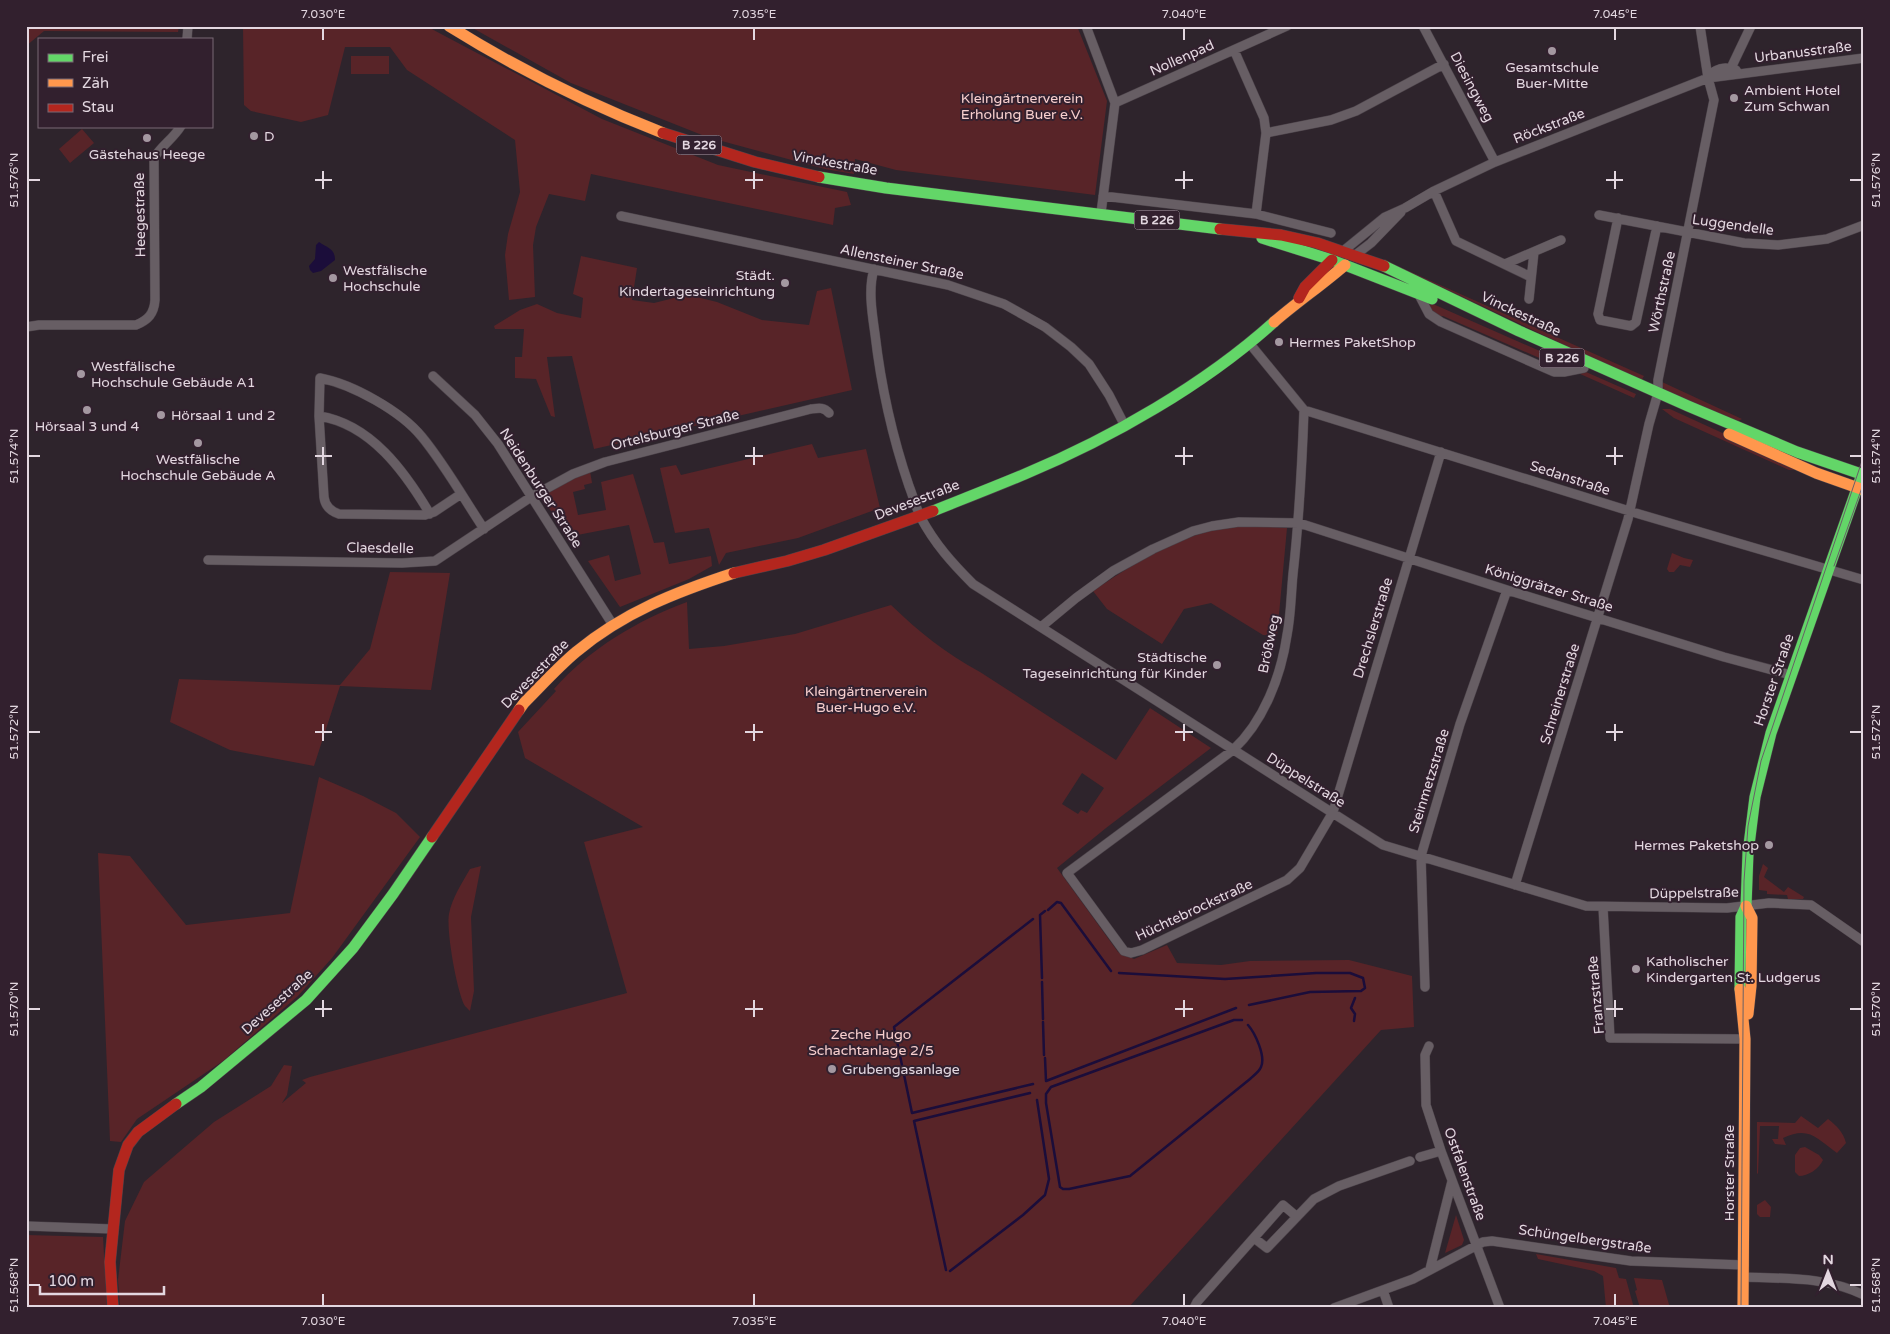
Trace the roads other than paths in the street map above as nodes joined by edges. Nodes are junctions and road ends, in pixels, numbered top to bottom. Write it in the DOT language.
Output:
graph roads {
  1 [pos="448,26"];
  2 [pos="1086,26"];
  3 [pos="1287,26"];
  4 [pos="1423,26"];
  5 [pos="1700,26"];
  6 [pos="1752,26"];
  7 [pos="1234,50"];
  8 [pos="1864,58"];
  9 [pos="1444,64"];
  10 [pos="1731,72"];
  11 [pos="1708,78"];
  12 [pos="1115,103"];
  13 [pos="180,128"];
  14 [pos="1266,133"];
  15 [pos="1496,162"];
  16 [pos="1434,191"];
  17 [pos="1104,196"];
  18 [pos="1405,208"];
  19 [pos="1101,213"];
  20 [pos="1256,214"];
  21 [pos="1599,215"];
  22 [pos="620,216"];
  23 [pos="1618,218"];
  24 [pos="1864,225"];
  25 [pos="1657,226"];
  26 [pos="1244,232"];
  27 [pos="1688,232"];
  28 [pos="1331,233"];
  29 [pos="1561,240"];
  30 [pos="1344,250"];
  31 [pos="1534,252"];
  32 [pos="1356,255"];
  33 [pos="1332,260"];
  34 [pos="1505,264"];
  35 [pos="1345,265"];
  36 [pos="874,269"];
  37 [pos="1531,277"];
  38 [pos="1418,293"];
  39 [pos="1529,300"];
  40 [pos="1296,303"];
  41 [pos="26,327"];
  42 [pos="1250,344"];
  43 [pos="1584,368"];
  44 [pos="433,376"];
  45 [pos="1657,397"];
  46 [pos="1304,410"];
  47 [pos="829,413"];
  48 [pos="319,416"];
  49 [pos="1125,426"];
  50 [pos="1441,452"];
  51 [pos="1863,473"];
  52 [pos="1861,489"];
  53 [pos="461,494"];
  54 [pos="531,497"];
  55 [pos="1630,512"];
  56 [pos="430,514"];
  57 [pos="920,516"];
  58 [pos="1299,523"];
  59 [pos="484,529"];
  60 [pos="1408,558"];
  61 [pos="208,560"];
  62 [pos="1829,571"];
  63 [pos="1864,580"];
  64 [pos="1507,590"];
  65 [pos="1598,618"];
  66 [pos="613,625"];
  67 [pos="1041,627"];
  68 [pos="1791,676"];
  69 [pos="1233,750"];
  70 [pos="1333,812"];
  71 [pos="1421,856"];
  72 [pos="1067,873"];
  73 [pos="1515,885"];
  74 [pos="1746,906"];
  75 [pos="1603,907"];
  76 [pos="1864,942"];
  77 [pos="1425,987"];
  78 [pos="1745,1039"];
  79 [pos="1429,1046"];
  80 [pos="1441,1151"];
  81 [pos="1420,1157"];
  82 [pos="1410,1161"];
  83 [pos="1452,1180"];
  84 [pos="1296,1216"];
  85 [pos="26,1226"];
  86 [pos="113,1229"];
  87 [pos="1254,1238"];
  88 [pos="1476,1246"];
  89 [pos="1430,1269"];
  90 [pos="1744,1271"];
  91 [pos="1383,1290"];
  92 [pos="1864,1295"];
  93 [pos="113,1308"];
  94 [pos="1194,1308"];
  95 [pos="1334,1308"];
  96 [pos="1389,1308"];
  97 [pos="1500,1308"];
  98 [pos="1743,1308"];
  1 -- 19 [label="main road, Vinckestraße / B 226"];
  2 -- 12 [label="street"];
  3 -- 7 [label="street, Nollenpad"];
  4 -- 9 [label="street, Diesingweg"];
  5 -- 11 [label="street, Wörthstraße"];
  6 -- 10 [label="street"];
  7 -- 12 [label="street, Nollenpad"];
  7 -- 14 [label="street"];
  8 -- 10 [label="street, Urbanusstraße"];
  9 -- 14 [label="street"];
  9 -- 15 [label="street, Diesingweg"];
  10 -- 11 [label="street, Urbanusstraße"];
  11 -- 15 [label="street, Röckstraße"];
  11 -- 27 [label="street, Wörthstraße"];
  12 -- 17 [label="street"];
  13 -- 41 [label="street, Heegestraße"];
  14 -- 20 [label="street"];
  15 -- 16 [label="street, Röckstraße"];
  16 -- 18 [label="street, Röckstraße"];
  16 -- 34 [label="street"];
  17 -- 19 [label="street"];
  17 -- 20 [label="street"];
  18 -- 30 [label="street, Röckstraße"];
  18 -- 32 [label="street, Röckstraße"];
  19 -- 26 [label="main road, Vinckestraße / B 226"];
  20 -- 28 [label="street"];
  21 -- 23 [label="street, Luggendelle"];
  22 -- 36 [label="street, Allensteiner Straße"];
  23 -- 25 [label="street, Luggendelle"];
  23 -- 25 [label="street"];
  24 -- 27 [label="street, Luggendelle"];
  25 -- 27 [label="street, Luggendelle"];
  26 -- 30 [label="main road, Vinckestraße / B 226"];
  26 -- 33 [label="main road, Vinckestraße / B 226"];
  27 -- 45 [label="street, Wörthstraße"];
  29 -- 31 [label="street"];
  30 -- 32 [label="main road, Vinckestraße / B 226"];
  30 -- 33 [label="street, Röckstraße"];
  31 -- 34 [label="street"];
  31 -- 37 [label="street"];
  32 -- 35 [label="street, Röckstraße"];
  32 -- 45 [label="main road, Vinckestraße / B 226"];
  33 -- 35 [label="main road, Vinckestraße / B 226"];
  33 -- 40 [label="main road, Devesestraße"];
  34 -- 37 [label="street"];
  35 -- 38 [label="main road, Vinckestraße / B 226"];
  35 -- 40 [label="main road, Devesestraße"];
  36 -- 49 [label="street, Allensteiner Straße"];
  36 -- 57 [label="street, Düppelstraße"];
  37 -- 39 [label="street"];
  38 -- 43 [label="main road, Vinckestraße / B 226"];
  38 -- 43 [label="street"];
  40 -- 42 [label="main road, Devesestraße"];
  42 -- 46 [label="street"];
  42 -- 49 [label="main road, Devesestraße"];
  43 -- 45 [label="main road, Vinckestraße / B 226"];
  44 -- 54 [label="street, Neidenburger Straße"];
  45 -- 51 [label="main road, Vinckestraße / B 226"];
  45 -- 52 [label="main road, Vinckestraße / B 226"];
  45 -- 55 [label="street, Wörthstraße"];
  46 -- 50 [label="street, Sedanstraße"];
  46 -- 58 [label="street, Brößweg"];
  47 -- 54 [label="street, Ortelsburger Straße"];
  48 -- 53 [label="street"];
  48 -- 56 [label="street"];
  48 -- 56 [label="street"];
  49 -- 57 [label="main road, Devesestraße"];
  50 -- 55 [label="street, Sedanstraße"];
  50 -- 60 [label="street, Drechslerstraße"];
  51 -- 52 [label="main road, Horster Straße"];
  52 -- 62 [label="main road, Horster Straße"];
  53 -- 56 [label="street"];
  53 -- 59 [label="street"];
  54 -- 59 [label="street, Claesdelle"];
  54 -- 66 [label="street, Neidenburger Straße"];
  55 -- 62 [label="street, Sedanstraße"];
  55 -- 65 [label="street, Schreinerstraße"];
  57 -- 66 [label="main road, Devesestraße"];
  57 -- 67 [label="street, Düppelstraße"];
  58 -- 60 [label="street, Königgrätzer Straße"];
  58 -- 67 [label="street, Königgrätzer Straße"];
  58 -- 69 [label="street, Brößweg"];
  59 -- 61 [label="street, Claesdelle"];
  60 -- 64 [label="street, Königgrätzer Straße"];
  60 -- 70 [label="street, Drechslerstraße"];
  62 -- 63 [label="street, Sedanstraße"];
  62 -- 68 [label="main road, Horster Straße"];
  64 -- 65 [label="street, Königgrätzer Straße"];
  64 -- 71 [label="street, Steinmetzstraße"];
  65 -- 68 [label="street, Königgrätzer Straße"];
  65 -- 73 [label="street, Schreinerstraße"];
  66 -- 86 [label="main road, Devesestraße"];
  67 -- 69 [label="street, Düppelstraße"];
  68 -- 74 [label="main road, Horster Straße"];
  69 -- 70 [label="street, Düppelstraße"];
  69 -- 72 [label="street, Brößweg"];
  70 -- 71 [label="street, Düppelstraße"];
  70 -- 72 [label="street, Hüchtebrockstraße"];
  71 -- 73 [label="street, Düppelstraße"];
  71 -- 77 [label="street, Steinmetzstraße"];
  73 -- 75 [label="street, Düppelstraße"];
  74 -- 75 [label="street, Düppelstraße"];
  74 -- 76 [label="street, Düppelstraße"];
  74 -- 78 [label="main road, Horster Straße"];
  75 -- 78 [label="street, Franzstraße"];
  78 -- 90 [label="main road, Horster Straße"];
  79 -- 80 [label="street, Ostfalenstraße"];
  80 -- 81 [label="street"];
  80 -- 83 [label="street, Ostfalenstraße"];
  82 -- 84 [label="street"];
  83 -- 88 [label="street, Ostfalenstraße"];
  83 -- 89 [label="street"];
  84 -- 87 [label="street"];
  84 -- 87 [label="street"];
  85 -- 86 [label="street"];
  86 -- 93 [label="main road, Devesestraße"];
  87 -- 94 [label="street"];
  88 -- 89 [label="street, Schüngelbergstraße"];
  88 -- 90 [label="street, Schüngelbergstraße"];
  88 -- 97 [label="street, Ostfalenstraße"];
  89 -- 91 [label="street, Schüngelbergstraße"];
  90 -- 92 [label="street, Schüngelbergstraße"];
  90 -- 98 [label="main road, Horster Straße"];
  91 -- 95 [label="street, Schüngelbergstraße"];
  91 -- 96 [label="street"];
}
